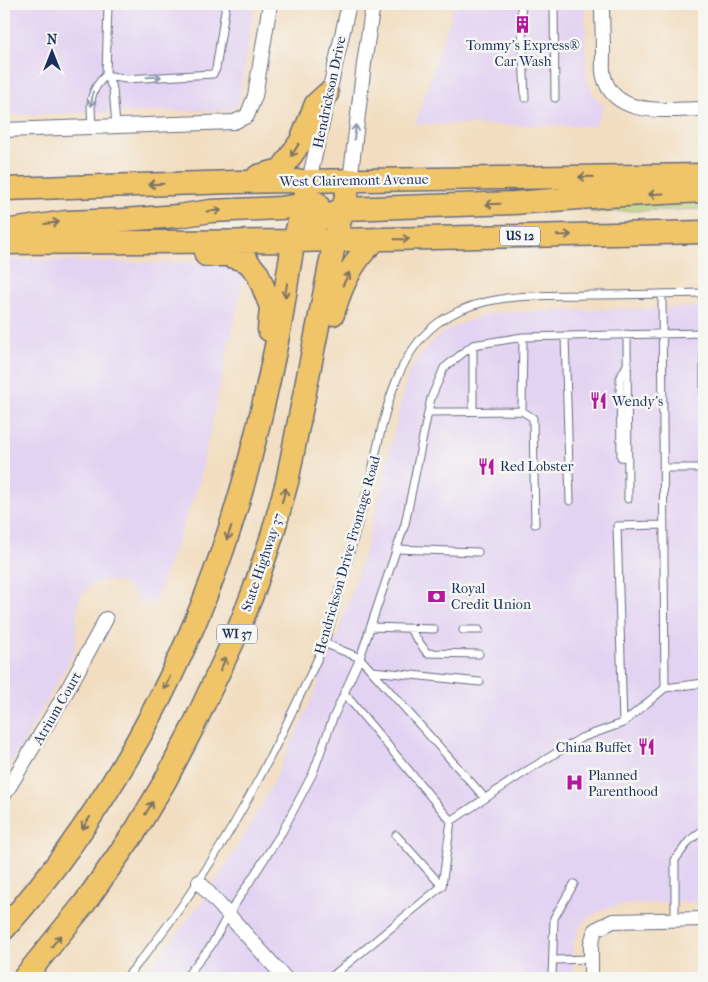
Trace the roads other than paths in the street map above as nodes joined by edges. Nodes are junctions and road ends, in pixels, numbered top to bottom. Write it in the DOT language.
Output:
graph roads {
  1 [pos="108,4"];
  2 [pos="226,4"];
  3 [pos="270,4"];
  4 [pos="348,4"];
  5 [pos="373,4"];
  6 [pos="521,4"];
  7 [pos="554,4"];
  8 [pos="602,4"];
  9 [pos="106,75"];
  10 [pos="328,94"];
  11 [pos="525,98"];
  12 [pos="555,98"];
  13 [pos="704,108"];
  14 [pos="116,126"];
  15 [pos="92,127"];
  16 [pos="4,130"];
  17 [pos="704,175"];
  18 [pos="310,181"];
  19 [pos="350,181"];
  20 [pos="236,182"];
  21 [pos="4,189"];
  22 [pos="704,192"];
  23 [pos="304,204"];
  24 [pos="344,209"];
  25 [pos="704,232"];
  26 [pos="8,239"];
  27 [pos="378,239"];
  28 [pos="335,240"];
  29 [pos="294,242"];
  30 [pos="704,293"];
  31 [pos="662,294"];
  32 [pos="704,333"];
  33 [pos="627,334"];
  34 [pos="663,334"];
  35 [pos="565,336"];
  36 [pos="522,337"];
  37 [pos="473,346"];
  38 [pos="262,408"];
  39 [pos="522,410"];
  40 [pos="473,411"];
  41 [pos="429,412"];
  42 [pos="704,412"];
  43 [pos="296,441"];
  44 [pos="704,458"];
  45 [pos="664,468"];
  46 [pos="704,468"];
  47 [pos="628,499"];
  48 [pos="570,501"];
  49 [pos="535,524"];
  50 [pos="664,525"];
  51 [pos="396,550"];
  52 [pos="478,552"];
  53 [pos="106,619"];
  54 [pos="370,627"];
  55 [pos="409,628"];
  56 [pos="434,629"];
  57 [pos="463,630"];
  58 [pos="479,630"];
  59 [pos="324,643"];
  60 [pos="479,654"];
  61 [pos="360,658"];
  62 [pos="372,671"];
  63 [pos="480,682"];
  64 [pos="704,683"];
  65 [pos="665,688"];
  66 [pos="344,693"];
  67 [pos="623,723"];
  68 [pos="4,795"];
  69 [pos="485,798"];
  70 [pos="451,821"];
  71 [pos="704,829"];
  72 [pos="396,835"];
  73 [pos="199,882"];
  74 [pos="574,884"];
  75 [pos="442,886"];
  76 [pos="228,915"];
  77 [pos="675,919"];
  78 [pos="704,919"];
  79 [pos="4,928"];
  80 [pos="553,960"];
  81 [pos="592,960"];
  82 [pos="24,978"];
  83 [pos="126,978"];
  84 [pos="185,978"];
  85 [pos="285,978"];
  86 [pos="330,978"];
  87 [pos="552,978"];
  88 [pos="592,978"];
  1 -- 9 [label="lane"];
  9 -- 2 [label="lane, one-way"];
  3 -- 14 [label="street"];
  4 -- 10 [label="street, Hendrickson Drive"];
  19 -- 5 [label="street, Hendrickson Drive, one-way"];
  6 -- 11 [label="lane"];
  7 -- 12 [label="lane"];
  8 -- 13 [label="street"];
  9 -- 14 [label="lane"];
  9 -- 15 [label="lane, one-way"];
  10 -- 18 [label="street, Hendrickson Drive"];
  10 -- 20 [label="main road, one-way"];
  14 -- 15 [label="street"];
  15 -- 16 [label="street"];
  17 -- 19 [label="main road, West Clairemont Avenue, one-way"];
  18 -- 19 [label="main road, West Clairemont Avenue"];
  18 -- 20 [label="main road, West Clairemont Avenue"];
  18 -- 23 [label="main road"];
  19 -- 23 [label="main road"];
  19 -- 24 [label="main road, State Highway 37 / WI 37"];
  20 -- 21 [label="main road, West Clairemont Avenue, one-way"];
  22 -- 24 [label="main road, one-way"];
  26 -- 23 [label="main road, one-way"];
  23 -- 29 [label="main road"];
  24 -- 28 [label="main road, State Highway 37 / WI 37"];
  24 -- 29 [label="main road"];
  27 -- 25 [label="main road, US 12, one-way"];
  26 -- 29 [label="main road, US 12"];
  26 -- 38 [label="main road"];
  27 -- 28 [label="main road, US 12"];
  43 -- 27 [label="main road, one-way"];
  28 -- 29 [label="main road, US 12"];
  28 -- 43 [label="main road, State Highway 37 / WI 37"];
  29 -- 38 [label="main road, one-way"];
  30 -- 31 [label="lane, Hendrickson Drive Frontage Road"];
  31 -- 34 [label="lane"];
  31 -- 59 [label="lane, Hendrickson Drive Frontage Road"];
  32 -- 34 [label="lane"];
  32 -- 42 [label="lane"];
  33 -- 34 [label="lane"];
  33 -- 35 [label="lane"];
  33 -- 47 [label="lane"];
  34 -- 45 [label="lane"];
  35 -- 36 [label="lane"];
  35 -- 48 [label="lane"];
  36 -- 37 [label="lane"];
  36 -- 39 [label="lane"];
  37 -- 40 [label="lane"];
  37 -- 41 [label="lane"];
  38 -- 79 [label="main road, one-way"];
  39 -- 40 [label="lane"];
  39 -- 49 [label="lane"];
  40 -- 41 [label="lane"];
  41 -- 51 [label="lane"];
  82 -- 43 [label="main road, State Highway 37 / WI 37, one-way"];
  44 -- 46 [label="lane"];
  45 -- 46 [label="lane"];
  45 -- 50 [label="lane"];
  50 -- 65 [label="lane"];
  50 -- 67 [label="lane"];
  51 -- 52 [label="lane"];
  51 -- 54 [label="lane"];
  53 -- 68 [label="street, Atrium Court"];
  54 -- 55 [label="lane"];
  54 -- 61 [label="lane"];
  55 -- 56 [label="lane"];
  55 -- 60 [label="lane"];
  57 -- 58 [label="lane"];
  59 -- 61 [label="lane"];
  59 -- 73 [label="lane, Hendrickson Drive Frontage Road"];
  61 -- 62 [label="lane"];
  61 -- 66 [label="lane"];
  62 -- 63 [label="lane"];
  62 -- 69 [label="lane"];
  64 -- 65 [label="lane"];
  65 -- 67 [label="lane"];
  66 -- 70 [label="lane"];
  66 -- 76 [label="lane"];
  67 -- 69 [label="lane"];
  69 -- 70 [label="lane"];
  70 -- 75 [label="lane"];
  71 -- 77 [label="lane"];
  72 -- 75 [label="lane"];
  73 -- 76 [label="street"];
  73 -- 83 [label="lane, Hendrickson Drive Frontage Road"];
  74 -- 80 [label="lane"];
  75 -- 86 [label="lane"];
  76 -- 84 [label="lane"];
  76 -- 85 [label="street"];
  77 -- 78 [label="street"];
  77 -- 81 [label="street"];
  80 -- 81 [label="lane"];
  80 -- 87 [label="lane"];
  81 -- 88 [label="street"];
}
